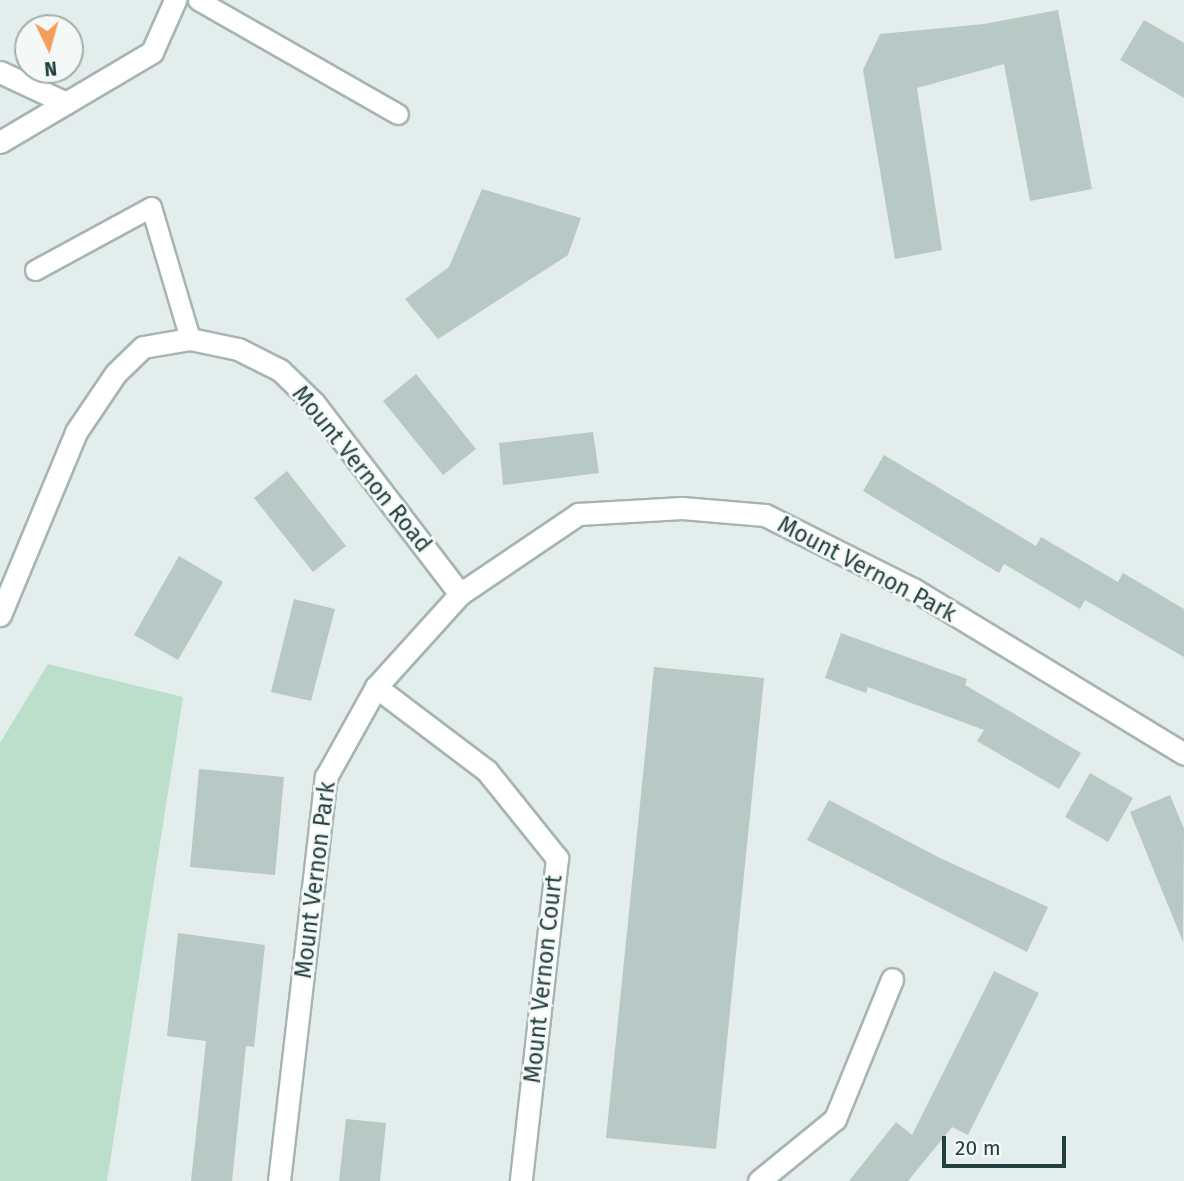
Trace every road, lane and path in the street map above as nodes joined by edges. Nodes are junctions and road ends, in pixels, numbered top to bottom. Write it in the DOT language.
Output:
graph roads {
  1 [pos="175,0"];
  2 [pos="198,0"];
  3 [pos="0,72"];
  4 [pos="66,103"];
  5 [pos="398,114"];
  6 [pos="0,142"];
  7 [pos="35,270"];
  8 [pos="190,339"];
  9 [pos="460,594"];
  10 [pos="0,614"];
  11 [pos="376,687"];
  12 [pos="1184,754"];
  13 [pos="892,979"];
  14 [pos="279,1181"];
  15 [pos="521,1181"];
  16 [pos="759,1181"];
  1 -- 4 [label="street"];
  2 -- 5 [label="lane"];
  3 -- 4 [label="street"];
  4 -- 6 [label="street"];
  7 -- 8 [label="lane"];
  8 -- 9 [label="street, Mount Vernon Road"];
  8 -- 10 [label="street, Mount Vernon Road"];
  9 -- 11 [label="street, Mount Vernon Park"];
  9 -- 12 [label="street, Mount Vernon Park"];
  11 -- 14 [label="street, Mount Vernon Park"];
  11 -- 15 [label="street, Mount Vernon Court"];
  13 -- 16 [label="street"];
}
